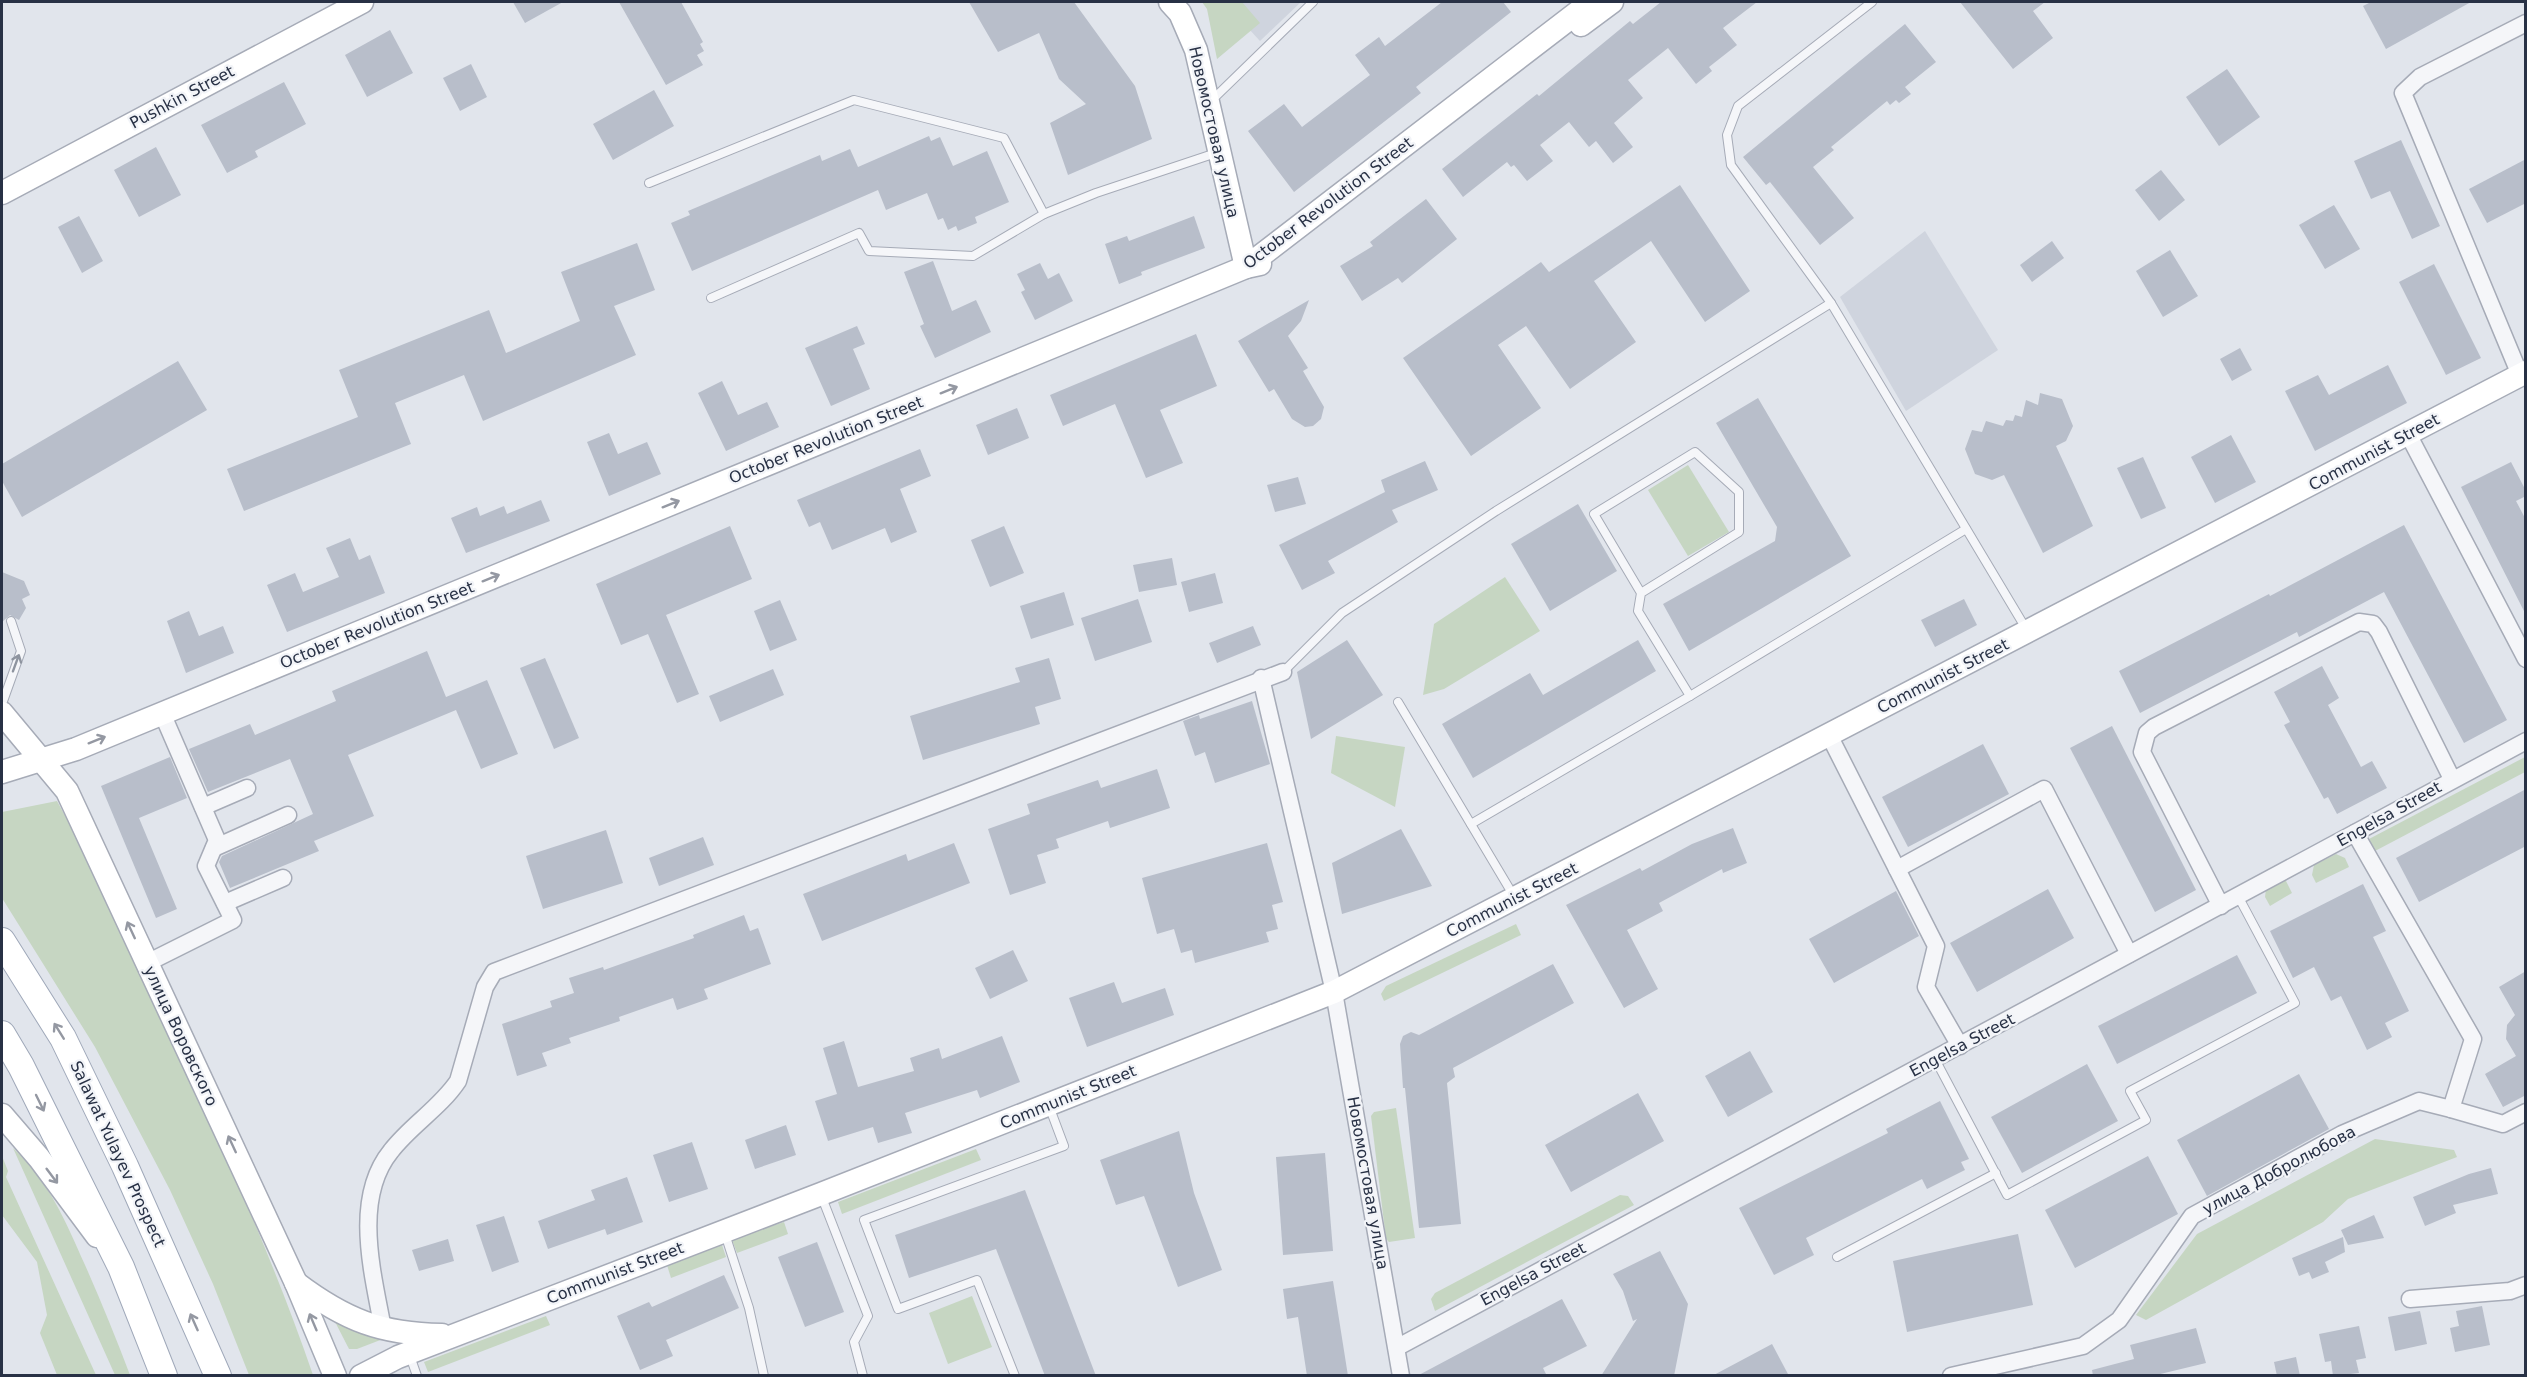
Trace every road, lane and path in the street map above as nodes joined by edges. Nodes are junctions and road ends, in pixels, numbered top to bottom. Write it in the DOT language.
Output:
graph roads {
  1 [pos="362,2"];
  2 [pos="1170,2"];
  3 [pos="1313,2"];
  4 [pos="1591,2"];
  5 [pos="1612,2"];
  6 [pos="1872,2"];
  7 [pos="338,7"];
  8 [pos="2526,23"];
  9 [pos="1210,102"];
  10 [pos="1220,152"];
  11 [pos="649,183"];
  12 [pos="2,193"];
  13 [pos="1044,214"];
  14 [pos="1246,267"];
  15 [pos="711,298"];
  16 [pos="1831,303"];
  17 [pos="2523,374"];
  18 [pos="2408,434"];
  19 [pos="1966,529"];
  20 [pos="1641,593"];
  21 [pos="11,621"];
  22 [pos="2028,632"];
  23 [pos="2526,659"];
  24 [pos="1283,672"];
  25 [pos="1261,678"];
  26 [pos="1690,696"];
  27 [pos="1398,702"];
  28 [pos="2,704"];
  29 [pos="2,713"];
  30 [pos="162,713"];
  31 [pos="1829,735"];
  32 [pos="2526,741"];
  33 [pos="42,759"];
  34 [pos="2,772"];
  35 [pos="2452,779"];
  36 [pos="247,788"];
  37 [pos="203,807"];
  38 [pos="288,815"];
  39 [pos="1471,824"];
  40 [pos="2355,833"];
  41 [pos="214,848"];
  42 [pos="1897,869"];
  43 [pos="283,878"];
  44 [pos="1509,888"];
  45 [pos="2238,896"];
  46 [pos="225,903"];
  47 [pos="2221,906"];
  48 [pos="2,941"];
  49 [pos="2129,954"];
  50 [pos="147,963"];
  51 [pos="1334,992"];
  52 [pos="2,1034"];
  53 [pos="1960,1046"];
  54 [pos="1935,1059"];
  55 [pos="1048,1105"];
  56 [pos="2451,1109"];
  57 [pos="2526,1112"];
  58 [pos="2,1114"];
  59 [pos="1995,1173"];
  60 [pos="821,1194"];
  61 [pos="724,1230"];
  62 [pos="1837,1257"];
  63 [pos="121,1267"];
  64 [pos="296,1283"];
  65 [pos="2526,1285"];
  66 [pos="2410,1299"];
  67 [pos="383,1329"];
  68 [pos="456,1335"];
  69 [pos="1398,1347"];
  70 [pos="409,1353"];
  71 [pos="164,1376"];
  72 [pos="218,1376"];
  73 [pos="335,1376"];
  74 [pos="361,1376"];
  75 [pos="417,1376"];
  76 [pos="764,1376"];
  77 [pos="863,1376"];
  78 [pos="1015,1376"];
  79 [pos="1401,1376"];
  80 [pos="1951,1376"];
  1 -- 7 [label="street, Pushkin Street"];
  2 -- 9 [label="street, Новомостовая улица"];
  3 -- 9 [label="lane"];
  4 -- 14 [label="street, October Revolution Street"];
  5 -- 14 [label="street"];
  6 -- 16 [label="lane"];
  7 -- 12 [label="street, Pushkin Street"];
  8 -- 17 [label="street"];
  9 -- 10 [label="street, Новомостовая улица"];
  10 -- 13 [label="lane"];
  10 -- 14 [label="street, Новомостовая улица"];
  11 -- 13 [label="lane"];
  13 -- 15 [label="lane"];
  30 -- 14 [label="street, October Revolution Street, one-way"];
  16 -- 19 [label="lane"];
  16 -- 24 [label="lane"];
  17 -- 18 [label="street, Communist Street"];
  18 -- 22 [label="street, Communist Street"];
  18 -- 23 [label="street"];
  19 -- 22 [label="lane"];
  19 -- 26 [label="lane"];
  20 -- 20 [label="lane"];
  20 -- 26 [label="lane"];
  28 -- 21 [label="lane, one-way"];
  22 -- 31 [label="street, Communist Street"];
  24 -- 25 [label="street"];
  25 -- 51 [label="street, Новомостовая улица"];
  25 -- 67 [label="street"];
  26 -- 39 [label="lane"];
  27 -- 39 [label="lane"];
  29 -- 33 [label="street, улица Воровского"];
  33 -- 30 [label="street, October Revolution Street, one-way"];
  30 -- 37 [label="street"];
  31 -- 42 [label="street"];
  31 -- 51 [label="street, Communist Street"];
  32 -- 35 [label="street, Engelsa Street"];
  33 -- 34 [label="street, October Revolution Street"];
  50 -- 33 [label="street, улица Воровского, one-way"];
  35 -- 40 [label="street, Engelsa Street"];
  35 -- 47 [label="street"];
  36 -- 37 [label="street"];
  37 -- 41 [label="street"];
  38 -- 41 [label="street"];
  39 -- 44 [label="lane"];
  40 -- 45 [label="street, Engelsa Street"];
  40 -- 56 [label="street"];
  41 -- 46 [label="street"];
  42 -- 49 [label="street"];
  42 -- 53 [label="street"];
  43 -- 46 [label="street"];
  45 -- 47 [label="street, Engelsa Street"];
  45 -- 59 [label="lane"];
  46 -- 50 [label="street"];
  47 -- 49 [label="street, Engelsa Street"];
  72 -- 48 [label="main road, Salawat Yulayev Prospect, one-way"];
  49 -- 53 [label="street, Engelsa Street"];
  64 -- 50 [label="street, улица Воровского, one-way"];
  51 -- 55 [label="street, Communist Street"];
  51 -- 69 [label="street, Новомостовая улица"];
  52 -- 63 [label="main road, one-way"];
  53 -- 54 [label="street, Engelsa Street"];
  54 -- 59 [label="lane"];
  54 -- 69 [label="street, Engelsa Street"];
  55 -- 60 [label="street, Communist Street"];
  55 -- 78 [label="lane"];
  56 -- 57 [label="street, улица Добролюбова"];
  56 -- 80 [label="street, улица Добролюбова"];
  58 -- 63 [label="street, one-way"];
  59 -- 62 [label="lane"];
  60 -- 61 [label="street, Communist Street"];
  60 -- 77 [label="lane"];
  61 -- 68 [label="street, Communist Street"];
  61 -- 76 [label="lane"];
  63 -- 71 [label="main road"];
  64 -- 67 [label="street, Communist Street"];
  73 -- 64 [label="street, улица Воровского, one-way"];
  65 -- 66 [label="street"];
  67 -- 68 [label="street, Communist Street"];
  68 -- 70 [label="street, Communist Street"];
  69 -- 79 [label="street, Новомостовая улица"];
  70 -- 74 [label="street, Communist Street"];
  70 -- 75 [label="lane"];
}
